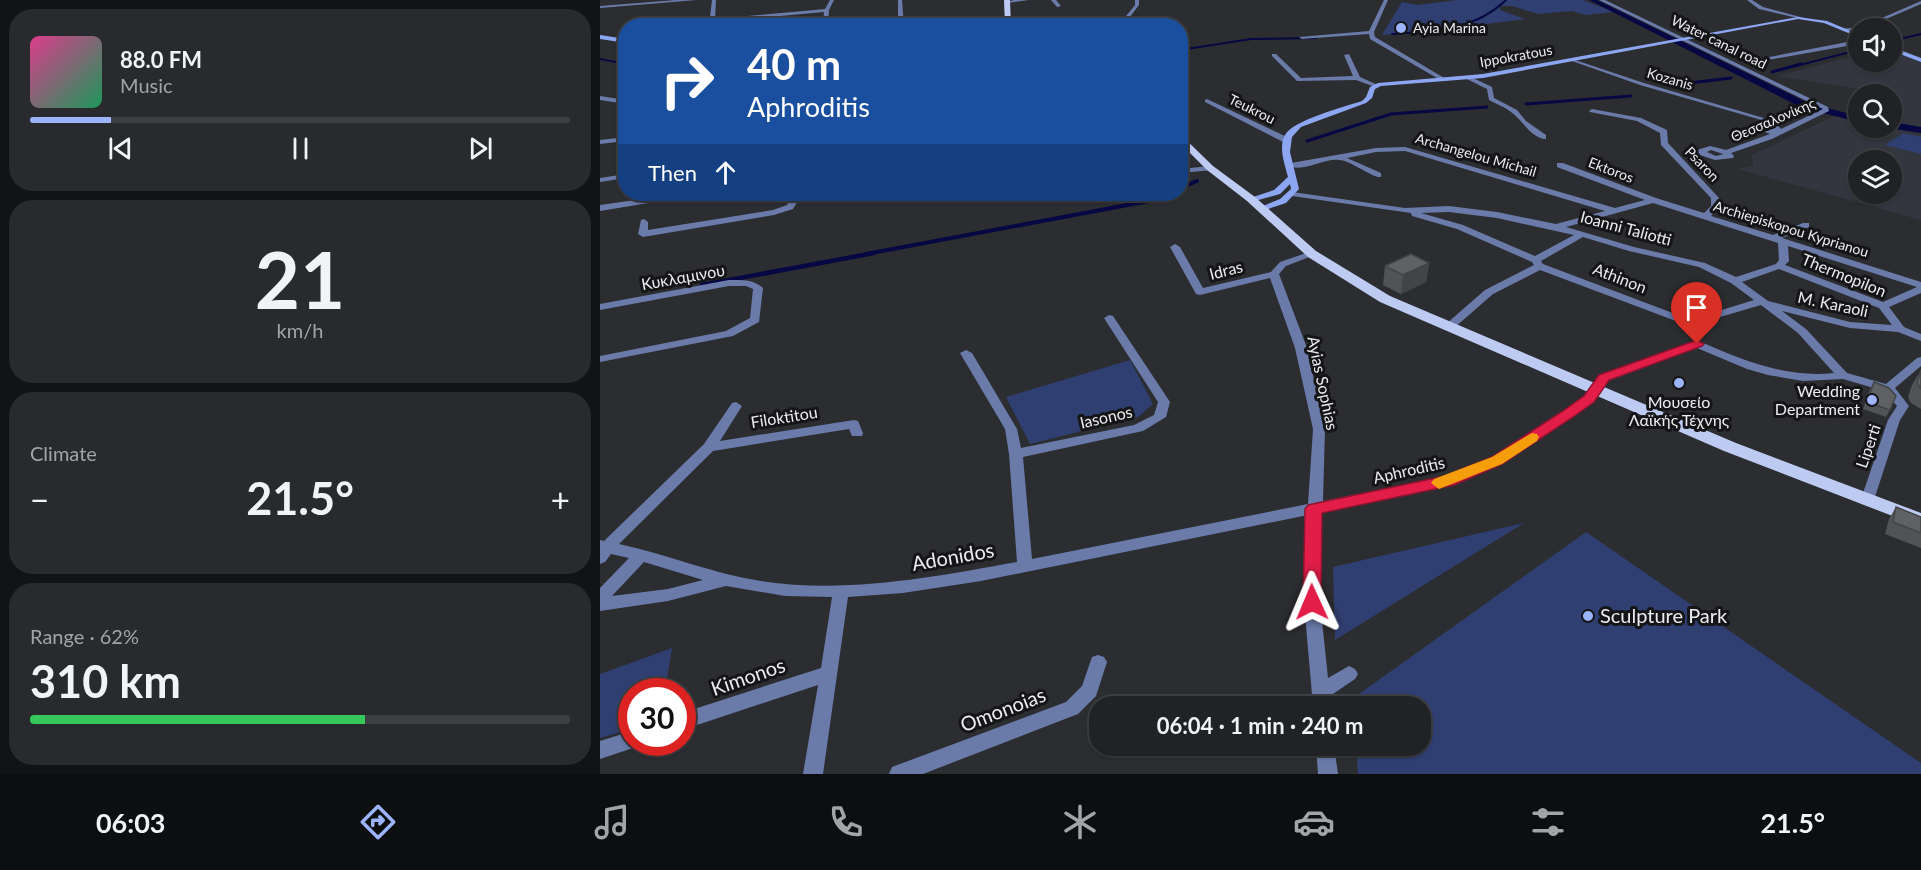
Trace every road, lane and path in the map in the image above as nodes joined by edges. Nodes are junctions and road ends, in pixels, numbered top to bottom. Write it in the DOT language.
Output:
graph roads {
  1 [pos="695,0"];
  2 [pos="714,0"];
  3 [pos="832,0"];
  4 [pos="900,0"];
  5 [pos="1027,0"];
  6 [pos="1053,0"];
  7 [pos="1137,0"];
  8 [pos="1386,0"];
  9 [pos="1601,0"];
  10 [pos="1749,0"];
  11 [pos="1007,1"];
  12 [pos="1921,2"];
  13 [pos="1059,6"];
  14 [pos="600,7"];
  15 [pos="827,10"];
  16 [pos="712,18"];
  17 [pos="756,18"];
  18 [pos="826,18"];
  19 [pos="901,18"];
  20 [pos="1008,18"];
  21 [pos="1128,18"];
  22 [pos="1806,19"];
  23 [pos="1843,30"];
  24 [pos="1848,32"];
  25 [pos="1371,33"];
  26 [pos="600,37"];
  27 [pos="1302,37"];
  28 [pos="1681,39"];
  29 [pos="618,40"];
  30 [pos="1848,44"];
  31 [pos="1902,53"];
  32 [pos="1274,55"];
  33 [pos="1347,55"];
  34 [pos="1762,59"];
  35 [pos="1574,60"];
  36 [pos="1921,60"];
  37 [pos="1357,78"];
  38 [pos="1469,78"];
  39 [pos="1444,80"];
  40 [pos="1375,85"];
  41 [pos="600,98"];
  42 [pos="618,101"];
  43 [pos="1207,101"];
  44 [pos="1824,110"];
  45 [pos="1592,111"];
  46 [pos="1760,118"];
  47 [pos="1805,121"];
  48 [pos="1778,128"];
  49 [pos="1543,137"];
  50 [pos="618,140"];
  51 [pos="1286,140"];
  52 [pos="600,142"];
  53 [pos="1188,146"];
  54 [pos="1340,157"];
  55 [pos="1291,165"];
  56 [pos="1560,165"];
  57 [pos="1210,168"];
  58 [pos="1188,170"];
  59 [pos="1378,175"];
  60 [pos="618,177"];
  61 [pos="1293,177"];
  62 [pos="600,180"];
  63 [pos="1297,196"];
  64 [pos="1251,199"];
  65 [pos="1653,200"];
  66 [pos="645,201"];
  67 [pos="794,201"];
  68 [pos="1287,205"];
  69 [pos="600,208"];
  70 [pos="1262,208"];
  71 [pos="1405,211"];
  72 [pos="1616,211"];
  73 [pos="1705,217"];
  74 [pos="644,222"];
  75 [pos="1806,225"];
  76 [pos="1557,226"];
  77 [pos="1582,234"];
  78 [pos="1772,238"];
  79 [pos="1784,242"];
  80 [pos="1175,247"];
  81 [pos="1312,254"];
  82 [pos="1538,263"];
  83 [pos="1779,266"];
  84 [pos="1274,274"];
  85 [pos="1735,281"];
  86 [pos="1921,287"];
  87 [pos="1760,302"];
  88 [pos="1883,306"];
  89 [pos="600,307"];
  90 [pos="1109,318"];
  91 [pos="1450,326"];
  92 [pos="1700,327"];
  93 [pos="1900,329"];
  94 [pos="1921,338"];
  95 [pos="1697,344"];
  96 [pos="966,353"];
  97 [pos="600,359"];
  98 [pos="1921,360"];
  99 [pos="1843,375"];
  100 [pos="1887,388"];
  101 [pos="1595,389"];
  102 [pos="736,406"];
  103 [pos="857,433"];
  104 [pos="709,447"];
  105 [pos="1016,454"];
  106 [pos="1869,499"];
  107 [pos="1314,509"];
  108 [pos="1921,520"];
  109 [pos="602,550"];
  110 [pos="639,557"];
  111 [pos="1025,566"];
  112 [pos="723,581"];
  113 [pos="841,592"];
  114 [pos="600,598"];
  115 [pos="600,604"];
  116 [pos="1098,662"];
  117 [pos="827,674"];
  118 [pos="1349,674"];
  119 [pos="1322,696"];
  120 [pos="1325,696"];
  121 [pos="696,717"];
  122 [pos="618,744"];
  123 [pos="600,750"];
  124 [pos="1326,756"];
  125 [pos="813,774"];
  126 [pos="899,774"];
  127 [pos="1328,774"];
  1 -- 14 [label="street"];
  2 -- 16 [label="street"];
  3 -- 15 [label="street"];
  4 -- 19 [label="street"];
  5 -- 11 [label="street"];
  6 -- 13 [label="street"];
  7 -- 21 [label="street"];
  8 -- 25 [label="street"];
  9 -- 28 [label="street, Water canal road"];
  10 -- 22 [label="street"];
  11 -- 20 [label="main road"];
  12 -- 23 [label="street"];
  15 -- 17 [label="street"];
  15 -- 18 [label="street"];
  22 -- 23 [label="street"];
  22 -- 28 [label="street, Ippokratous"];
  23 -- 24 [label="street"];
  25 -- 27 [label="street"];
  25 -- 39 [label="street"];
  26 -- 29 [label="street"];
  28 -- 35 [label="street, Ippokratous"];
  28 -- 44 [label="street, Water canal road"];
  30 -- 34 [label="street"];
  31 -- 36 [label="street"];
  32 -- 37 [label="street"];
  33 -- 37 [label="street"];
  35 -- 38 [label="street, Ippokratous"];
  35 -- 46 [label="street, Kozanis"];
  37 -- 40 [label="street"];
  38 -- 39 [label="street, Ippokratous"];
  38 -- 49 [label="street"];
  39 -- 40 [label="street, Ippokratous"];
  40 -- 51 [label="street"];
  41 -- 42 [label="street"];
  43 -- 51 [label="street, Teukrou"];
  44 -- 47 [label="street, Θεσσαλονίκης"];
  45 -- 73 [label="street, Psaron"];
  46 -- 47 [label="street, Kozanis"];
  46 -- 48 [label="street, Kozanis"];
  47 -- 48 [label="street, Θεσσαλονίκης"];
  50 -- 52 [label="street"];
  51 -- 55 [label="street"];
  53 -- 57 [label="main road"];
  54 -- 55 [label="street, Archangelou Michail"];
  54 -- 59 [label="street"];
  54 -- 72 [label="street, Archangelou Michail"];
  55 -- 61 [label="street"];
  56 -- 65 [label="street, Ektoros"];
  57 -- 58 [label="street"];
  57 -- 64 [label="main road"];
  60 -- 62 [label="street"];
  61 -- 63 [label="street"];
  61 -- 64 [label="street"];
  63 -- 68 [label="street"];
  63 -- 70 [label="street"];
  63 -- 71 [label="street, Ioanni Taliotti"];
  64 -- 70 [label="main road"];
  65 -- 72 [label="street"];
  65 -- 73 [label="street, Archiepiskopou Kyprianou"];
  66 -- 69 [label="street"];
  67 -- 74 [label="street"];
  70 -- 81 [label="main road"];
  71 -- 76 [label="street, Ioanni Taliotti"];
  71 -- 82 [label="street, Athinon"];
  72 -- 76 [label="street"];
  73 -- 78 [label="street, Archiepiskopou Kyprianou"];
  75 -- 78 [label="street"];
  76 -- 77 [label="street, Ioanni Taliotti"];
  77 -- 82 [label="street"];
  77 -- 85 [label="street, Ioanni Taliotti"];
  78 -- 79 [label="street, Archiepiskopou Kyprianou"];
  79 -- 83 [label="street"];
  79 -- 86 [label="street, Archiepiskopou Kyprianou"];
  80 -- 84 [label="street, Idras"];
  81 -- 84 [label="street"];
  81 -- 91 [label="main road"];
  82 -- 91 [label="street"];
  82 -- 92 [label="street, Athinon"];
  83 -- 85 [label="street"];
  83 -- 88 [label="street, Thermopilon"];
  84 -- 107 [label="street, Ayias Sophias"];
  85 -- 87 [label="street, Ioanni Taliotti"];
  86 -- 88 [label="street"];
  87 -- 92 [label="street"];
  87 -- 93 [label="street, M. Karaoli"];
  87 -- 99 [label="street, Ioanni Taliotti"];
  88 -- 93 [label="street, Thermopilon"];
  89 -- 97 [label="street, Κυκλαμινου"];
  90 -- 105 [label="street, Iasonos"];
  91 -- 101 [label="main road"];
  92 -- 95 [label="street"];
  93 -- 94 [label="street"];
  95 -- 99 [label="street"];
  95 -- 101 [label="street, Aphroditis"];
  96 -- 105 [label="street"];
  98 -- 100 [label="street"];
  99 -- 100 [label="street"];
  100 -- 106 [label="street, Liperti"];
  101 -- 106 [label="main road"];
  101 -- 107 [label="street, Aphroditis"];
  102 -- 104 [label="street, Filoktitou"];
  103 -- 104 [label="street, Filoktitou"];
  104 -- 109 [label="street, Filoktitou"];
  105 -- 111 [label="street"];
  106 -- 108 [label="main road"];
  107 -- 111 [label="street, Adonidos"];
  107 -- 119 [label="street, Ayias Sophias"];
  109 -- 110 [label="street, Adonidos"];
  110 -- 112 [label="street, Adonidos"];
  110 -- 114 [label="street"];
  111 -- 113 [label="street, Adonidos"];
  112 -- 113 [label="street, Adonidos"];
  112 -- 115 [label="street"];
  113 -- 117 [label="street"];
  116 -- 126 [label="street, Omonoias"];
  117 -- 121 [label="street, Kimonos"];
  117 -- 125 [label="street"];
  118 -- 120 [label="street"];
  122 -- 123 [label="street"];
  124 -- 127 [label="street"];
}
